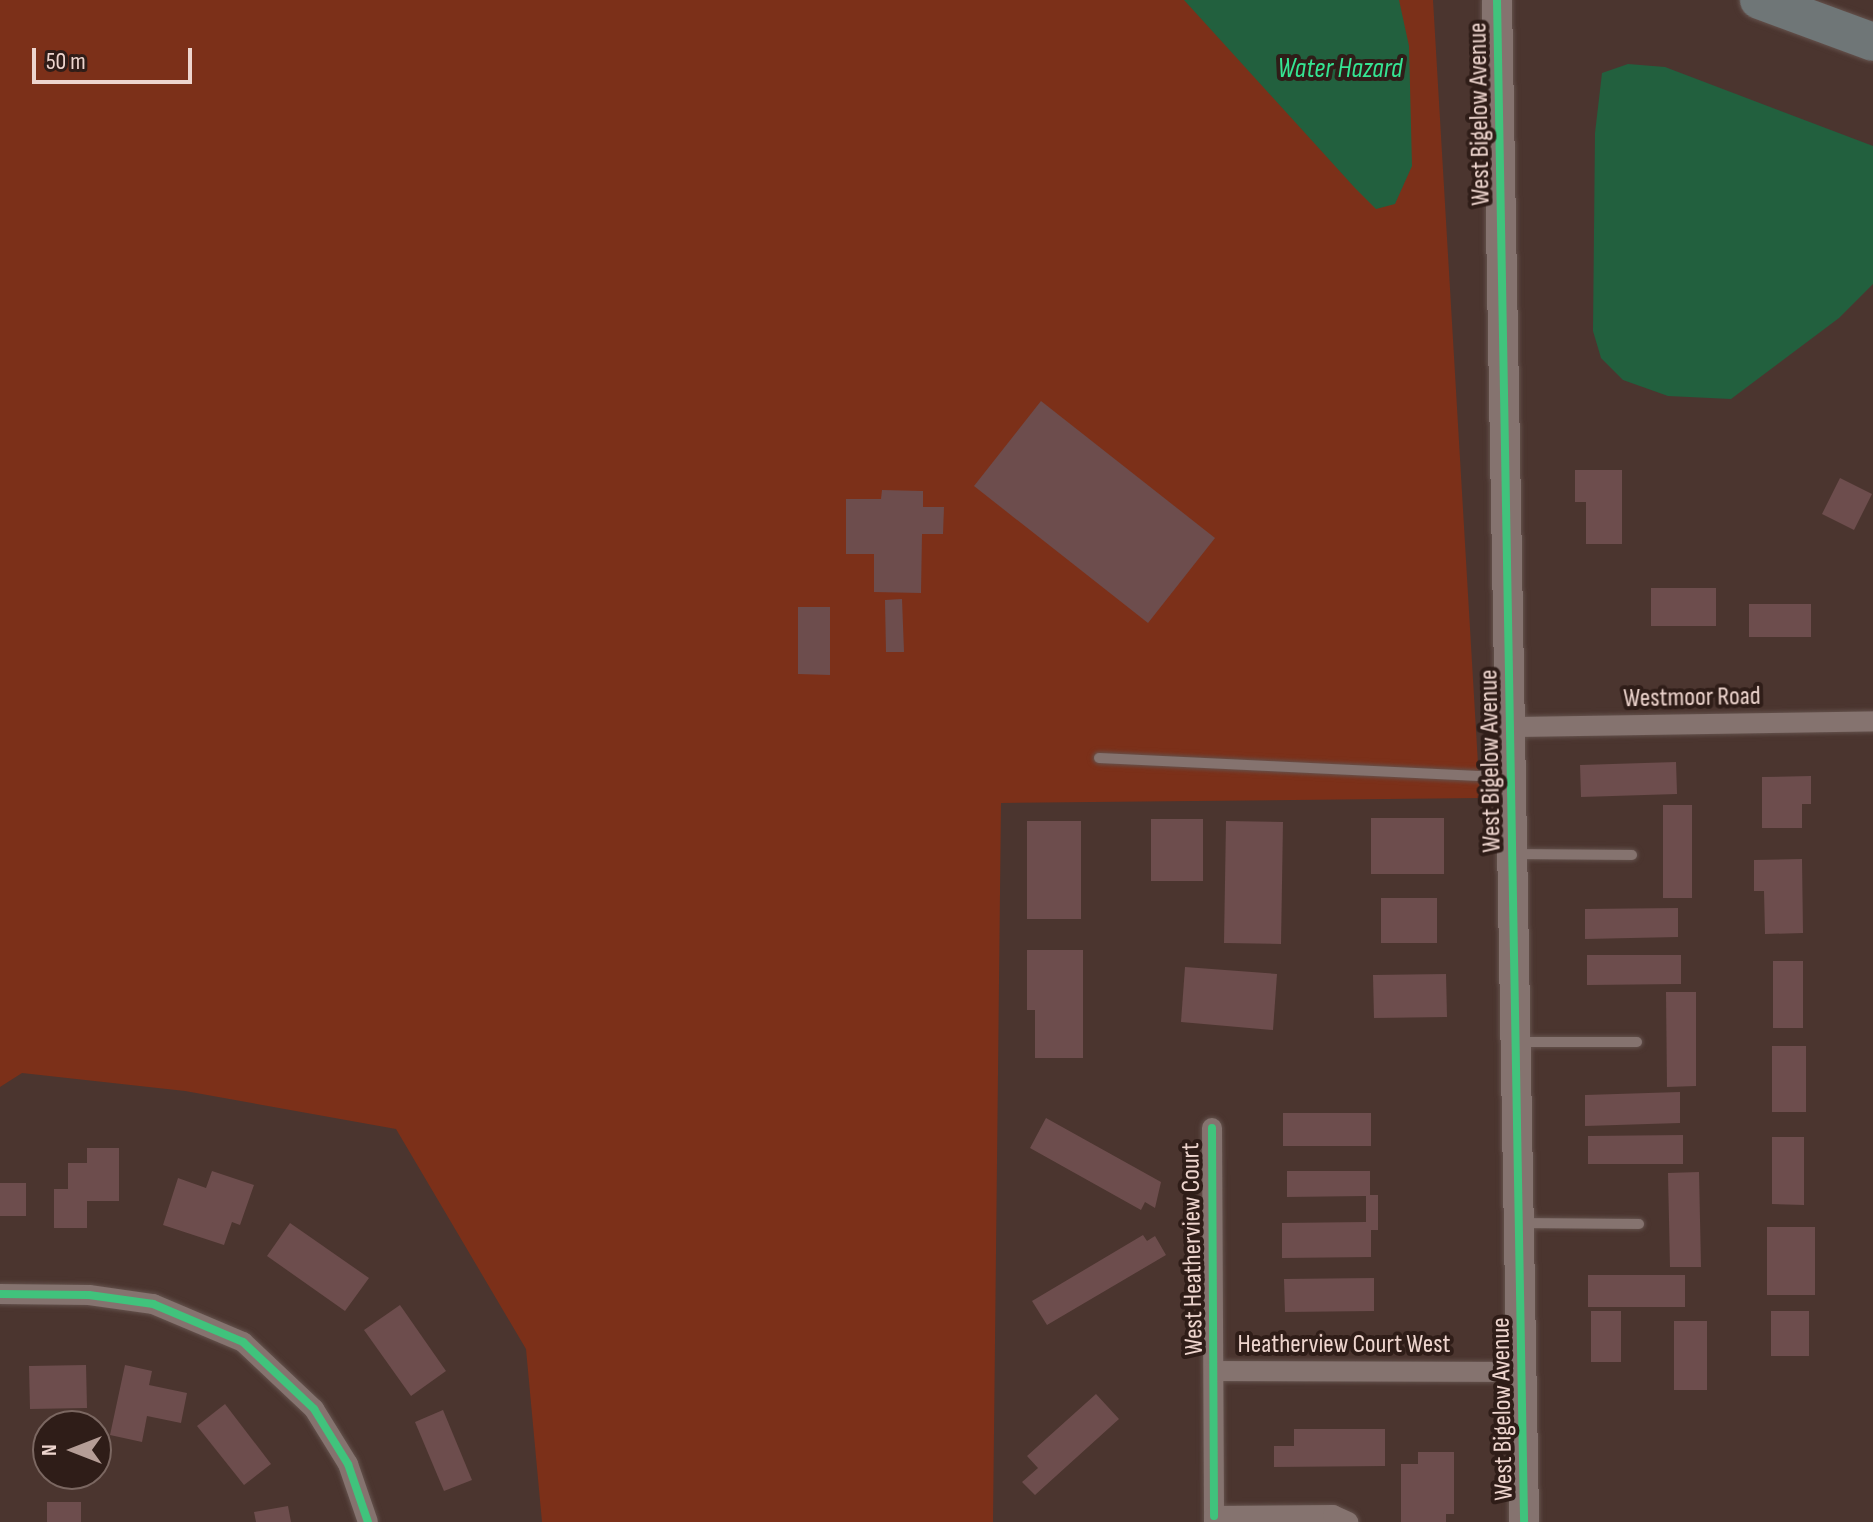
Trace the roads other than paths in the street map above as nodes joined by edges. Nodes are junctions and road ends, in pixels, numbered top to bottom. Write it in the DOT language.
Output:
graph roads {
  1 [pos="1759,0"];
  2 [pos="1497,5"];
  3 [pos="1873,42"];
  4 [pos="1873,721"];
  5 [pos="1511,727"];
  6 [pos="1099,758"];
  7 [pos="1512,777"];
  8 [pos="1513,854"];
  9 [pos="1632,855"];
  10 [pos="1517,1042"];
  11 [pos="1637,1042"];
  12 [pos="1212,1128"];
  13 [pos="1520,1223"];
  14 [pos="1639,1224"];
  15 [pos="0,1294"];
  16 [pos="1214,1371"];
  17 [pos="1523,1372"];
  18 [pos="1214,1519"];
  19 [pos="368,1522"];
  20 [pos="1348,1522"];
  21 [pos="1524,1522"];
  1 -- 3 [label="highway"];
  2 -- 5 [label="street, West Bigelow Avenue"];
  4 -- 5 [label="street, Westmoor Road"];
  5 -- 7 [label="street, West Bigelow Avenue"];
  6 -- 7 [label="lane"];
  7 -- 8 [label="street, West Bigelow Avenue"];
  8 -- 9 [label="lane"];
  8 -- 10 [label="street, West Bigelow Avenue"];
  10 -- 11 [label="lane"];
  10 -- 13 [label="street, West Bigelow Avenue"];
  12 -- 16 [label="street, West Heatherview Court"];
  13 -- 14 [label="lane"];
  13 -- 17 [label="street, West Bigelow Avenue"];
  15 -- 19 [label="street"];
  16 -- 17 [label="street, Heatherview Court West"];
  16 -- 18 [label="street, Heatherview Court West"];
  17 -- 21 [label="street, West Bigelow Avenue"];
  18 -- 20 [label="street"];
}
